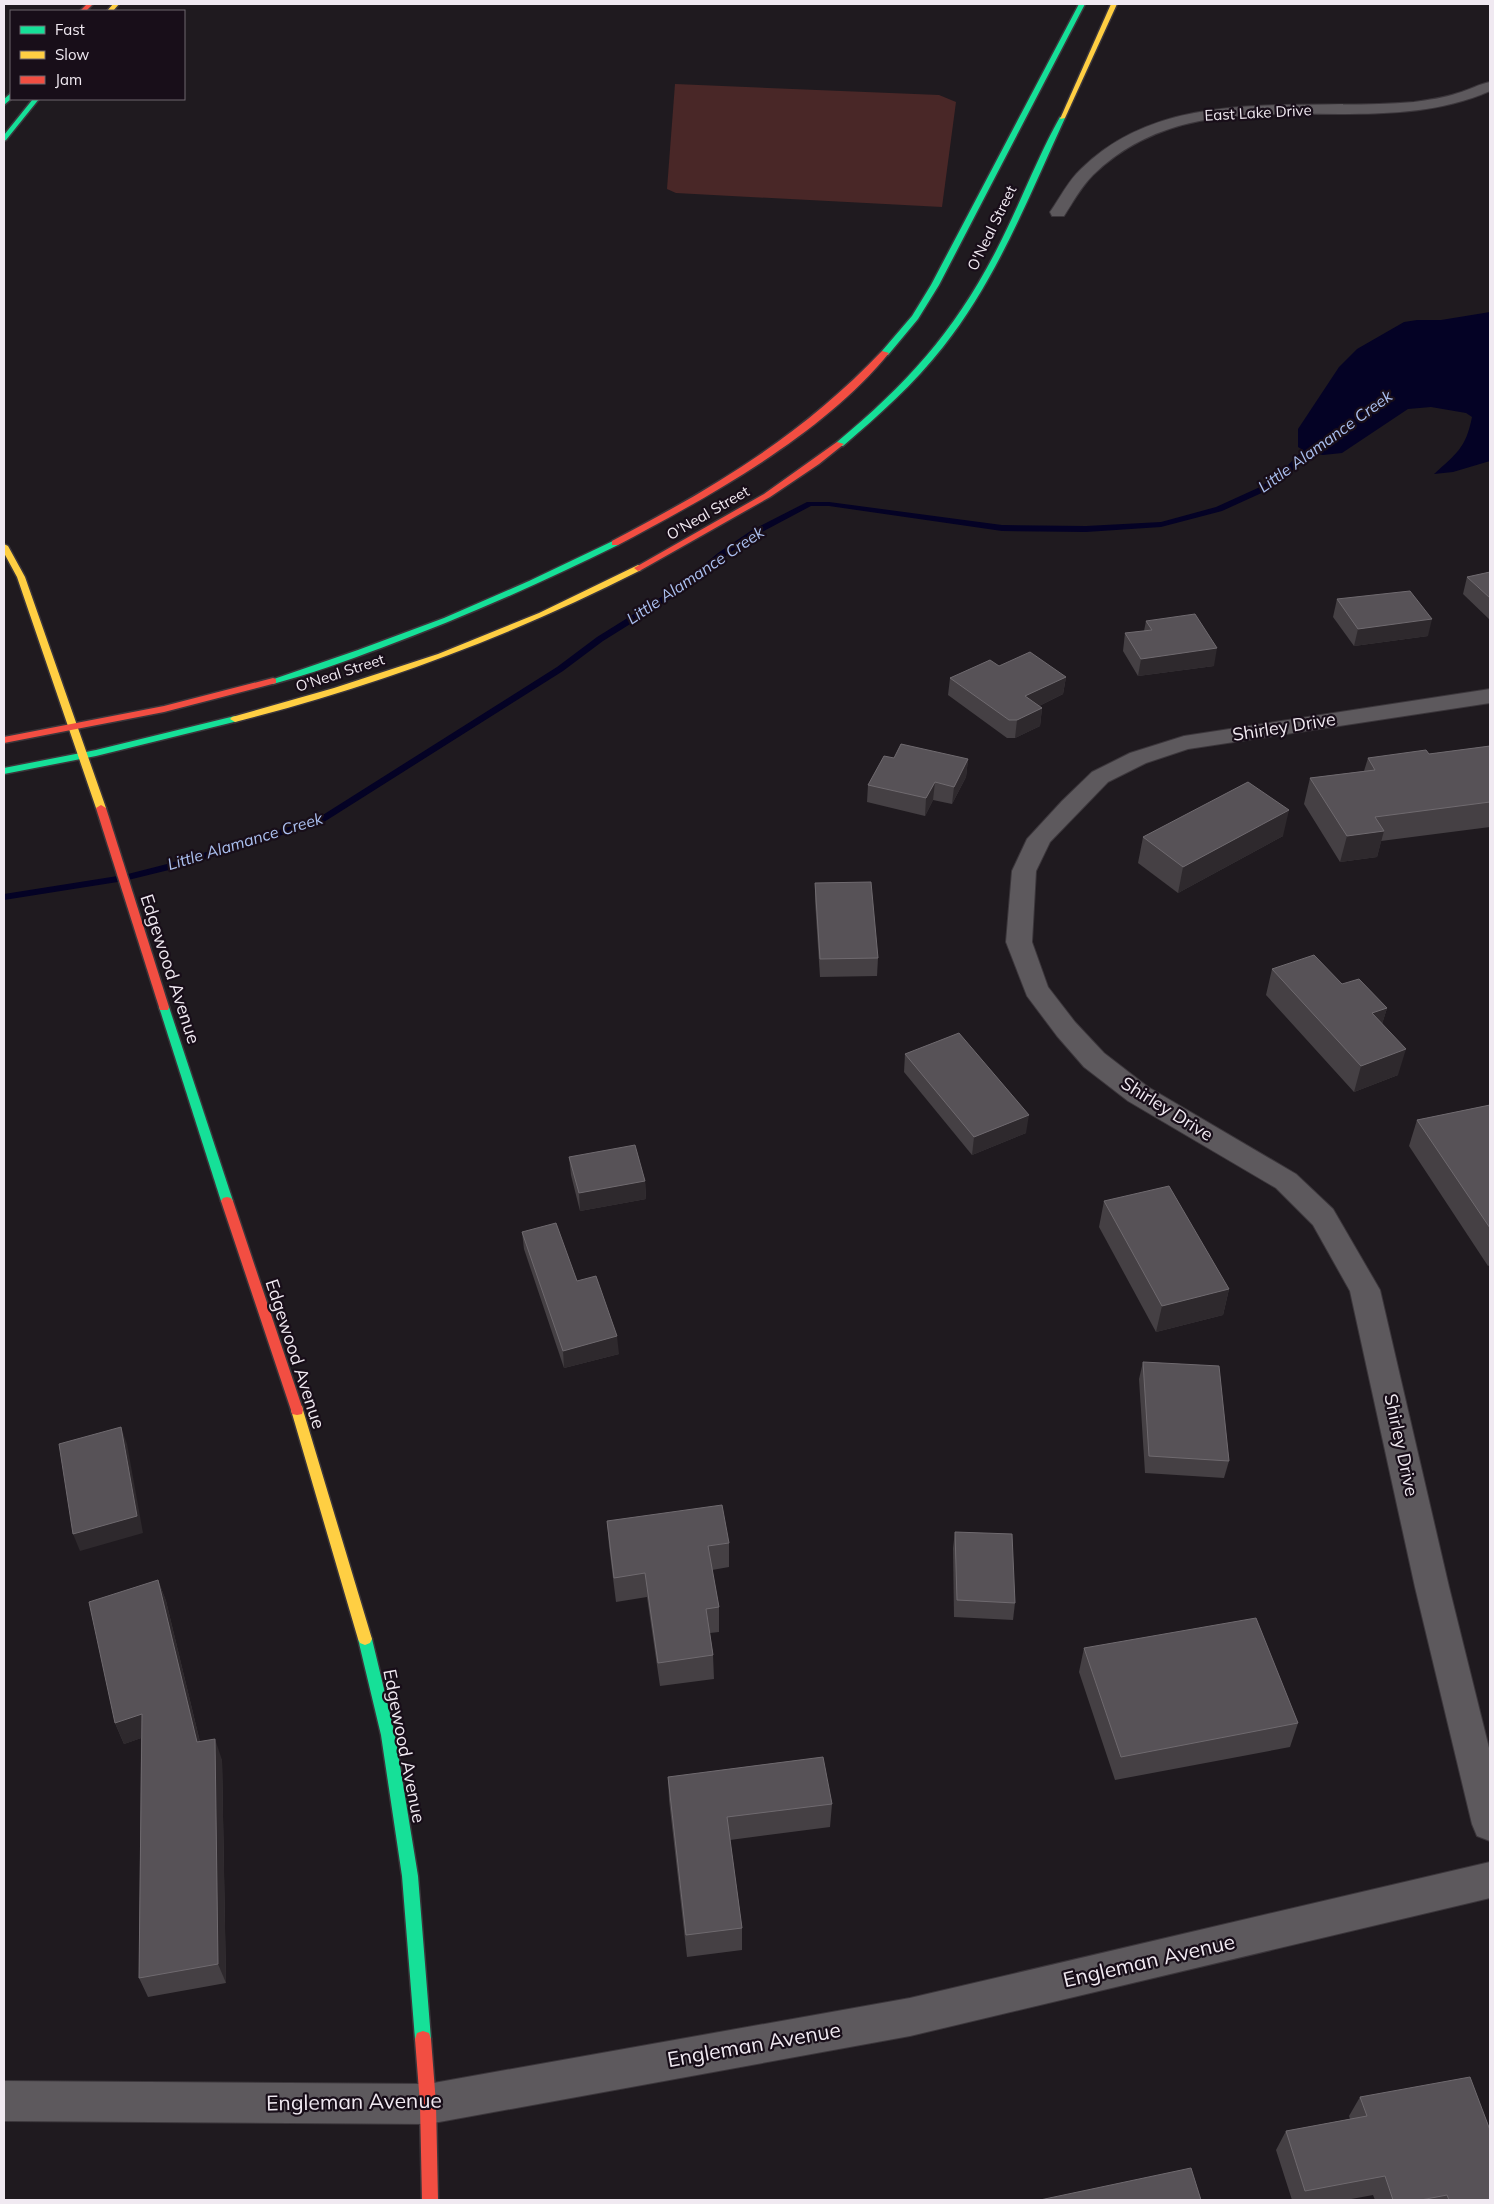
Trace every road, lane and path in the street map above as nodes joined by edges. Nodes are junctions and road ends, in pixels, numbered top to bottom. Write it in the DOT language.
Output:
graph roads {
  1 [pos="1082,4"];
  2 [pos="1114,4"];
  3 [pos="1490,86"];
  4 [pos="35,100"];
  5 [pos="4,140"];
  6 [pos="1058,212"];
  7 [pos="4,546"];
  8 [pos="1490,696"];
  9 [pos="74,728"];
  10 [pos="4,740"];
  11 [pos="84,756"];
  12 [pos="4,771"];
  13 [pos="1490,1824"];
  14 [pos="1490,1880"];
  15 [pos="4,2101"];
  16 [pos="428,2104"];
  17 [pos="430,2200"];
  1 -- 9 [label="street, O'Neal Street"];
  2 -- 11 [label="street, O'Neal Street"];
  3 -- 6 [label="street, East Lake Drive"];
  4 -- 5 [label="street"];
  7 -- 9 [label="street, Edgewood Avenue"];
  8 -- 13 [label="street, Shirley Drive"];
  9 -- 10 [label="street, O'Neal Street"];
  9 -- 11 [label="street, Edgewood Avenue"];
  11 -- 12 [label="street, O'Neal Street"];
  11 -- 16 [label="street, Edgewood Avenue"];
  14 -- 16 [label="street, Engleman Avenue"];
  15 -- 16 [label="street, Engleman Avenue"];
  16 -- 17 [label="street, Edgewood Avenue"];
}
